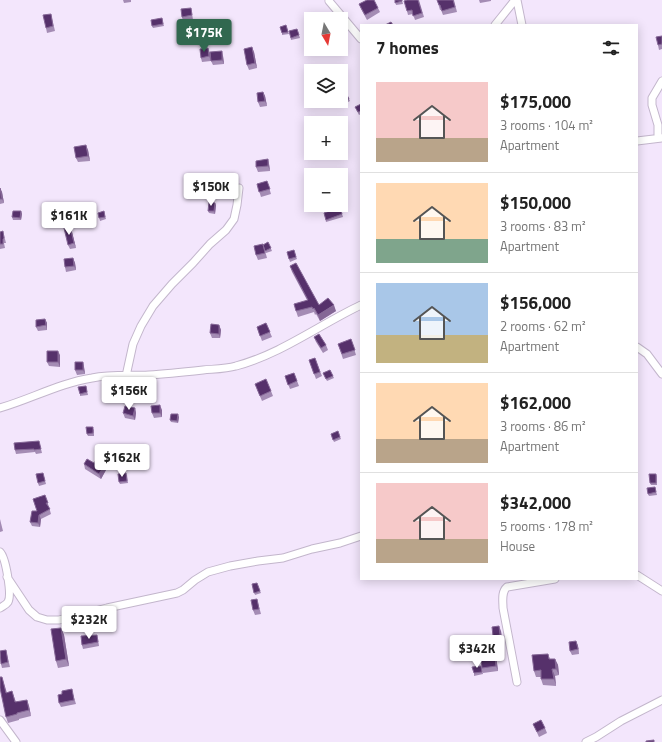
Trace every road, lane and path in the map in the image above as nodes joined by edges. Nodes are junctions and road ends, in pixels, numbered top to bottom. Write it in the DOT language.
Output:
graph roads {
  1 [pos="516,0"];
  2 [pos="329,1"];
  3 [pos="495,24"];
  4 [pos="522,24"];
  5 [pos="360,38"];
  6 [pos="662,81"];
  7 [pos="660,138"];
  8 [pos="638,141"];
  9 [pos="239,188"];
  10 [pos="360,306"];
  11 [pos="638,348"];
  12 [pos="662,374"];
  13 [pos="126,376"];
  14 [pos="0,408"];
  15 [pos="360,536"];
  16 [pos="0,552"];
  17 [pos="638,576"];
  18 [pos="7,577"];
  19 [pos="540,580"];
  20 [pos="662,591"];
  21 [pos="0,608"];
  22 [pos="517,682"];
  23 [pos="662,700"];
  24 [pos="0,720"];
  25 [pos="16,742"];
  26 [pos="586,742"];
  1 -- 3 [label="street"];
  1 -- 4 [label="street"];
  2 -- 5 [label="street"];
  6 -- 7 [label="street"];
  7 -- 8 [label="street"];
  9 -- 13 [label="street"];
  10 -- 13 [label="street"];
  11 -- 12 [label="street"];
  13 -- 14 [label="street"];
  15 -- 18 [label="street"];
  16 -- 18 [label="street"];
  17 -- 20 [label="street"];
  18 -- 21 [label="street"];
  19 -- 22 [label="street"];
  23 -- 26 [label="street"];
  24 -- 25 [label="street"];
}
